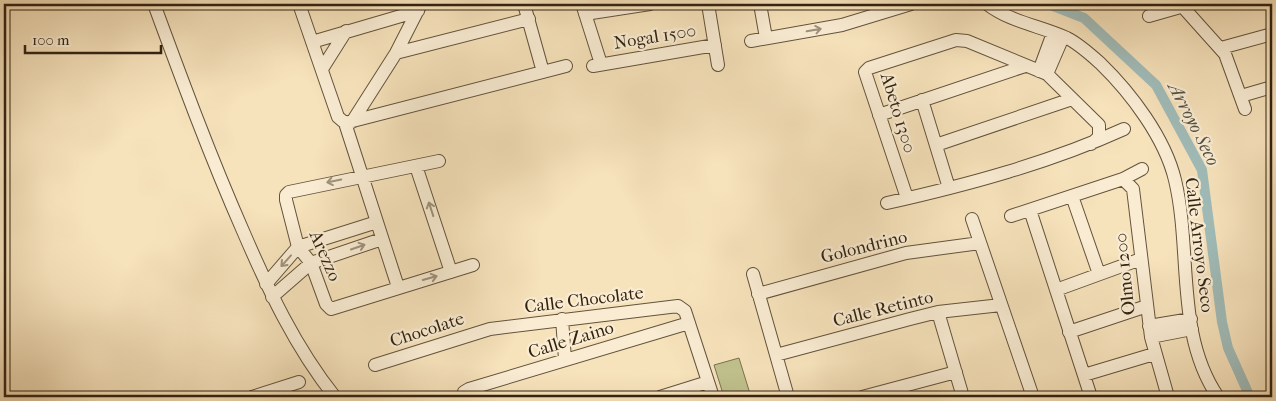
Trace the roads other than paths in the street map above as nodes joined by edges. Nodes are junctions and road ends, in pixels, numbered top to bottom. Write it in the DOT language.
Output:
graph roads {
  1 [pos="154,4"];
  2 [pos="299,4"];
  3 [pos="524,4"];
  4 [pos="650,4"];
  5 [pos="708,4"];
  6 [pos="760,4"];
  7 [pos="911,4"];
  8 [pos="987,4"];
  9 [pos="1186,5"];
  10 [pos="419,7"];
  11 [pos="584,9"];
  12 [pos="1149,16"];
  13 [pos="528,19"];
  14 [pos="346,31"];
  15 [pos="1272,34"];
  16 [pos="1058,35"];
  17 [pos="766,38"];
  18 [pos="751,41"];
  19 [pos="312,42"];
  20 [pos="715,45"];
  21 [pos="1221,48"];
  22 [pos="396,53"];
  23 [pos="718,65"];
  24 [pos="566,66"];
  25 [pos="1025,66"];
  26 [pos="322,69"];
  27 [pos="543,72"];
  28 [pos="1043,72"];
  29 [pos="1272,87"];
  30 [pos="1072,99"];
  31 [pos="922,100"];
  32 [pos="878,115"];
  33 [pos="348,123"];
  34 [pos="1124,129"];
  35 [pos="1092,144"];
  36 [pos="936,145"];
  37 [pos="439,161"];
  38 [pos="416,166"];
  39 [pos="1142,169"];
  40 [pos="362,176"];
  41 [pos="1124,180"];
  42 [pos="949,188"];
  43 [pos="1072,196"];
  44 [pos="906,198"];
  45 [pos="887,203"];
  46 [pos="1030,210"];
  47 [pos="1011,216"];
  48 [pos="972,219"];
  49 [pos="377,222"];
  50 [pos="382,239"];
  51 [pos="980,243"];
  52 [pos="298,247"];
  53 [pos="1141,260"];
  54 [pos="311,263"];
  55 [pos="472,265"];
  56 [pos="451,272"];
  57 [pos="753,274"];
  58 [pos="1100,274"];
  59 [pos="266,284"];
  60 [pos="398,287"];
  61 [pos="1056,290"];
  62 [pos="758,294"];
  63 [pos="272,297"];
  64 [pos="1001,305"];
  65 [pos="1147,306"];
  66 [pos="938,312"];
  67 [pos="562,320"];
  68 [pos="689,323"];
  69 [pos="1191,324"];
  70 [pos="490,329"];
  71 [pos="1069,332"];
  72 [pos="1150,332"];
  73 [pos="1154,354"];
  74 [pos="776,355"];
  75 [pos="565,359"];
  76 [pos="375,365"];
  77 [pos="956,372"];
  78 [pos="1084,376"];
  79 [pos="299,382"];
  80 [pos="708,382"];
  81 [pos="272,394"];
  82 [pos="464,395"];
  83 [pos="252,397"];
  84 [pos="335,397"];
  85 [pos="660,397"];
  86 [pos="713,397"];
  87 [pos="788,397"];
  88 [pos="862,397"];
  89 [pos="964,397"];
  90 [pos="1033,397"];
  91 [pos="1091,397"];
  92 [pos="1168,397"];
  93 [pos="1218,397"];
  1 -- 59 [label="street"];
  2 -- 19 [label="street"];
  3 -- 13 [label="street"];
  4 -- 11 [label="street"];
  5 -- 20 [label="street, Nogal 1500"];
  6 -- 17 [label="street"];
  17 -- 7 [label="street, one-way"];
  8 -- 16 [label="street, Calle Arroyo Seco"];
  9 -- 12 [label="street"];
  9 -- 21 [label="street"];
  10 -- 14 [label="street"];
  10 -- 22 [label="street"];
  11 -- 20 [label="street, Nogal 1500"];
  13 -- 22 [label="street"];
  13 -- 27 [label="street"];
  14 -- 19 [label="street"];
  14 -- 26 [label="street"];
  15 -- 21 [label="street"];
  16 -- 28 [label="street"];
  16 -- 69 [label="street, Calle Arroyo Seco"];
  17 -- 18 [label="street"];
  19 -- 26 [label="street"];
  20 -- 23 [label="street, Nogal 1500"];
  21 -- 29 [label="street"];
  22 -- 33 [label="street"];
  24 -- 27 [label="street"];
  25 -- 28 [label="street, Abeto 1300"];
  25 -- 31 [label="street"];
  25 -- 32 [label="street, Abeto 1300"];
  26 -- 33 [label="street"];
  27 -- 33 [label="street"];
  28 -- 30 [label="street, Abeto 1300"];
  30 -- 35 [label="street, Abeto 1300"];
  30 -- 36 [label="street"];
  31 -- 32 [label="street"];
  31 -- 36 [label="street"];
  32 -- 44 [label="street, Abeto 1300"];
  33 -- 40 [label="street"];
  34 -- 35 [label="street"];
  35 -- 42 [label="street"];
  36 -- 42 [label="street"];
  37 -- 38 [label="street, Arezzo"];
  38 -- 40 [label="street, Arezzo"];
  56 -- 38 [label="street, one-way"];
  39 -- 41 [label="street"];
  40 -- 49 [label="street"];
  40 -- 52 [label="street, Arezzo, one-way"];
  41 -- 43 [label="street"];
  41 -- 53 [label="street, Olmo 1200"];
  42 -- 44 [label="street"];
  43 -- 46 [label="street"];
  43 -- 58 [label="street"];
  44 -- 45 [label="street"];
  46 -- 47 [label="street"];
  46 -- 61 [label="street"];
  48 -- 51 [label="street"];
  49 -- 50 [label="street"];
  49 -- 52 [label="street"];
  54 -- 50 [label="street, one-way"];
  50 -- 60 [label="street"];
  51 -- 62 [label="street, Golondrino"];
  51 -- 64 [label="street"];
  52 -- 54 [label="street, Arezzo"];
  52 -- 59 [label="street, one-way"];
  53 -- 58 [label="street"];
  53 -- 65 [label="street, Olmo 1200"];
  54 -- 60 [label="street, Arezzo"];
  54 -- 63 [label="street"];
  55 -- 56 [label="street, Arezzo"];
  60 -- 56 [label="street, Arezzo, one-way"];
  57 -- 62 [label="street"];
  58 -- 61 [label="street"];
  59 -- 63 [label="street"];
  61 -- 71 [label="street"];
  62 -- 74 [label="street"];
  63 -- 84 [label="street"];
  64 -- 66 [label="street, Calle Retinto"];
  64 -- 90 [label="street"];
  65 -- 71 [label="street"];
  65 -- 72 [label="street, Olmo 1200"];
  66 -- 74 [label="street, Calle Retinto"];
  66 -- 77 [label="street"];
  67 -- 68 [label="street, Calle Chocolate"];
  67 -- 70 [label="street, Calle Chocolate"];
  67 -- 75 [label="street"];
  68 -- 75 [label="street, Calle Zaino"];
  68 -- 80 [label="street"];
  69 -- 72 [label="street, Olmo 1200"];
  69 -- 93 [label="street, Calle Arroyo Seco"];
  70 -- 76 [label="street, Chocolate"];
  71 -- 78 [label="street"];
  72 -- 73 [label="street, Olmo 1200"];
  73 -- 78 [label="street"];
  73 -- 92 [label="street, Olmo 1200"];
  74 -- 87 [label="street"];
  75 -- 82 [label="street, Calle Zaino"];
  77 -- 88 [label="street"];
  77 -- 89 [label="street"];
  78 -- 91 [label="street"];
  79 -- 81 [label="street"];
  80 -- 85 [label="street"];
  80 -- 86 [label="street"];
  81 -- 83 [label="street"];
}
